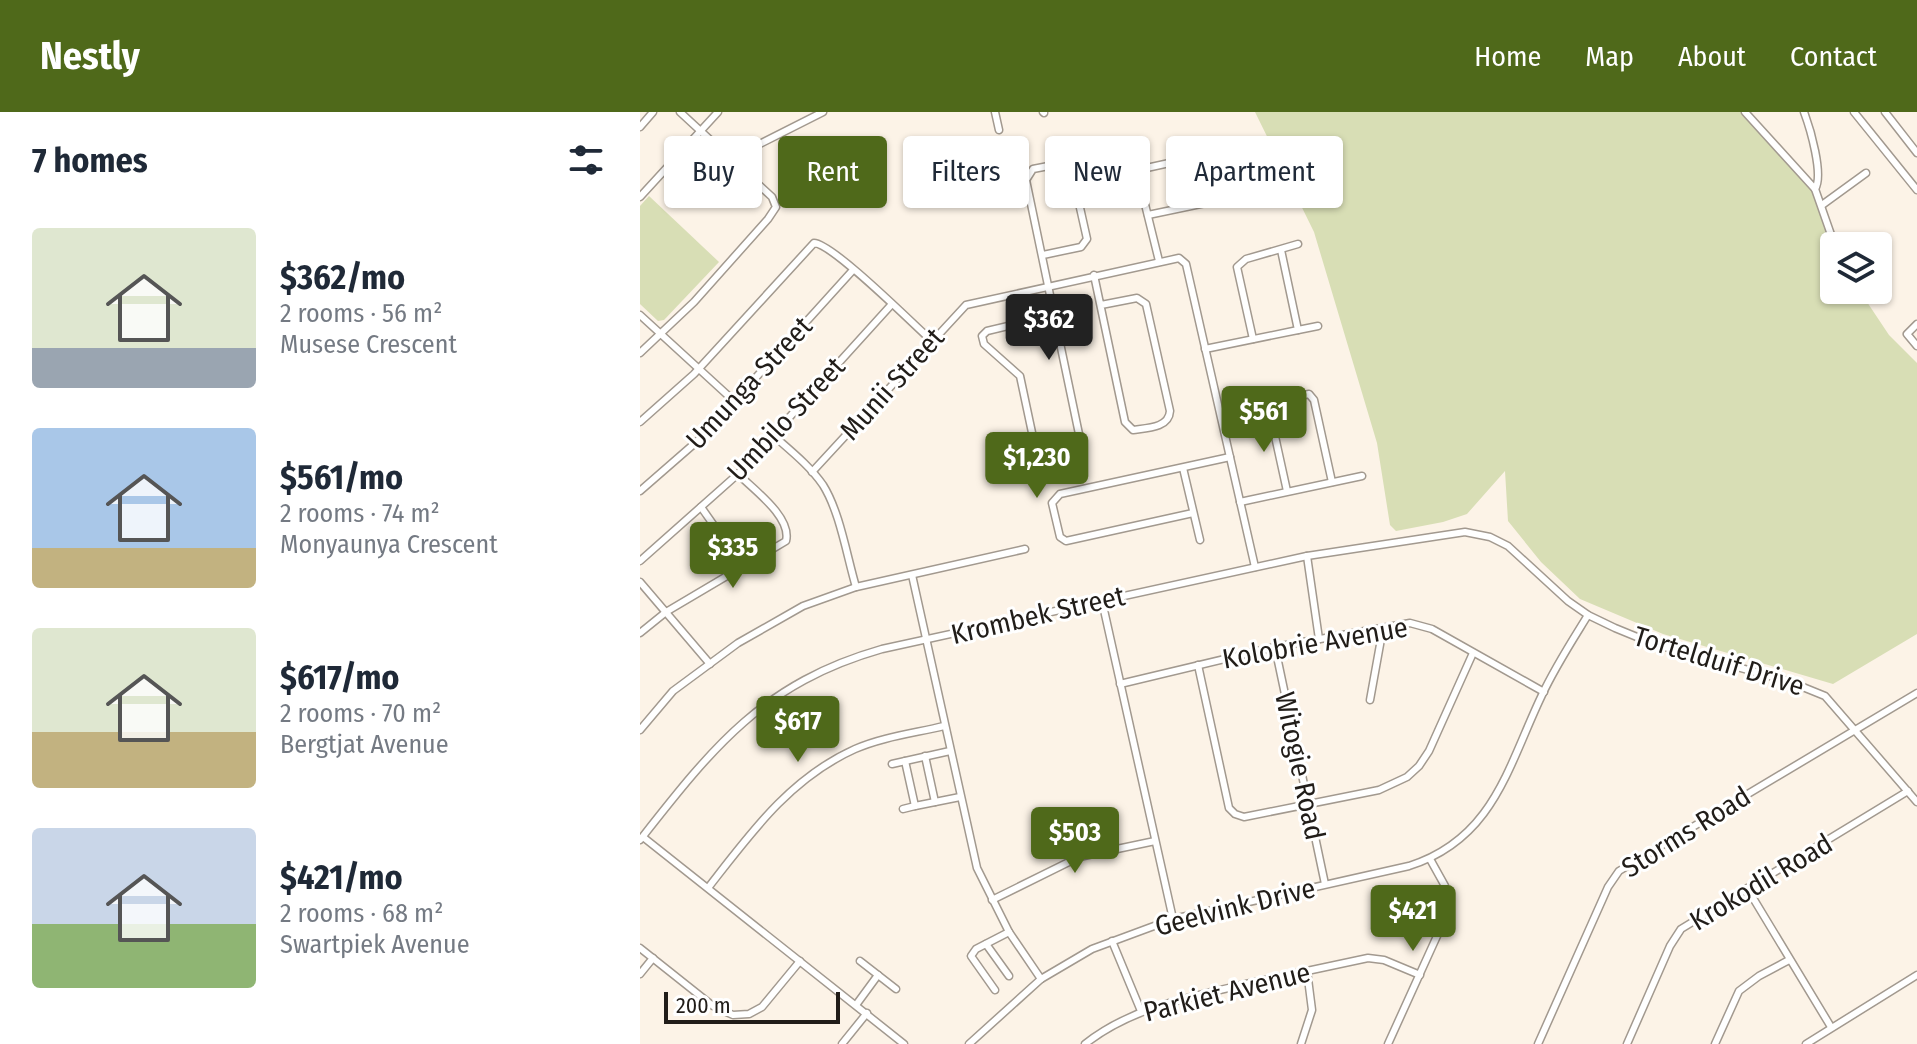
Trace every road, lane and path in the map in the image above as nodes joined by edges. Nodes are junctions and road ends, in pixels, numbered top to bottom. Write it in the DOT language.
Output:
graph roads {
  1 [pos="653,112"];
  2 [pos="680,112"];
  3 [pos="718,112"];
  4 [pos="823,112"];
  5 [pos="995,112"];
  6 [pos="1745,112"];
  7 [pos="1804,112"];
  8 [pos="1854,112"];
  9 [pos="1885,112"];
  10 [pos="640,127"];
  11 [pos="999,130"];
  12 [pos="700,131"];
  13 [pos="705,136"];
  14 [pos="762,143"];
  15 [pos="1917,153"];
  16 [pos="1166,162"];
  17 [pos="1866,173"];
  18 [pos="762,188"];
  19 [pos="1815,189"];
  20 [pos="1917,190"];
  21 [pos="640,197"];
  22 [pos="1822,205"];
  23 [pos="1180,208"];
  24 [pos="1148,215"];
  25 [pos="1831,232"];
  26 [pos="1298,244"];
  27 [pos="1281,250"];
  28 [pos="1043,255"];
  29 [pos="1159,261"];
  30 [pos="853,270"];
  31 [pos="1094,275"];
  32 [pos="1048,285"];
  33 [pos="892,304"];
  34 [pos="1101,305"];
  35 [pos="640,315"];
  36 [pos="1055,315"];
  37 [pos="1917,324"];
  38 [pos="1298,326"];
  39 [pos="1318,326"];
  40 [pos="661,334"];
  41 [pos="1253,339"];
  42 [pos="932,341"];
  43 [pos="1917,346"];
  44 [pos="1205,349"];
  45 [pos="640,353"];
  46 [pos="699,369"];
  47 [pos="734,401"];
  48 [pos="640,422"];
  49 [pos="774,436"];
  50 [pos="1230,457"];
  51 [pos="1183,468"];
  52 [pos="812,472"];
  53 [pos="738,474"];
  54 [pos="1362,476"];
  55 [pos="1332,482"];
  56 [pos="640,491"];
  57 [pos="1287,491"];
  58 [pos="1240,502"];
  59 [pos="701,507"];
  60 [pos="1193,513"];
  61 [pos="1200,540"];
  62 [pos="1502,542"];
  63 [pos="1025,549"];
  64 [pos="1307,556"];
  65 [pos="640,561"];
  66 [pos="743,567"];
  67 [pos="1255,567"];
  68 [pos="912,575"];
  69 [pos="640,582"];
  70 [pos="856,587"];
  71 [pos="1102,601"];
  72 [pos="666,612"];
  73 [pos="1588,615"];
  74 [pos="1383,628"];
  75 [pos="640,633"];
  76 [pos="1319,639"];
  77 [pos="927,640"];
  78 [pos="1275,647"];
  79 [pos="1473,653"];
  80 [pos="710,664"];
  81 [pos="1198,665"];
  82 [pos="1120,684"];
  83 [pos="1544,692"];
  84 [pos="1917,693"];
  85 [pos="1370,700"];
  86 [pos="944,726"];
  87 [pos="640,730"];
  88 [pos="1855,730"];
  89 [pos="950,751"];
  90 [pos="925,756"];
  91 [pos="905,761"];
  92 [pos="892,764"];
  93 [pos="1908,791"];
  94 [pos="960,797"];
  95 [pos="935,802"];
  96 [pos="1917,802"];
  97 [pos="1309,805"];
  98 [pos="915,806"];
  99 [pos="903,809"];
  100 [pos="641,838"];
  101 [pos="1155,841"];
  102 [pos="1430,859"];
  103 [pos="1325,884"];
  104 [pos="708,888"];
  105 [pos="1747,888"];
  106 [pos="992,900"];
  107 [pos="1173,919"];
  108 [pos="1009,932"];
  109 [pos="1112,941"];
  110 [pos="986,944"];
  111 [pos="640,948"];
  112 [pos="653,958"];
  113 [pos="1789,960"];
  114 [pos="800,961"];
  115 [pos="860,961"];
  116 [pos="1307,971"];
  117 [pos="640,974"];
  118 [pos="878,975"];
  119 [pos="1420,975"];
  120 [pos="1917,975"];
  121 [pos="1009,976"];
  122 [pos="1041,979"];
  123 [pos="896,989"];
  124 [pos="995,990"];
  125 [pos="856,1005"];
  126 [pos="1141,1011"];
  127 [pos="867,1013"];
  128 [pos="1831,1027"];
  129 [pos="842,1044"];
  130 [pos="904,1044"];
  131 [pos="969,1044"];
  132 [pos="1085,1044"];
  133 [pos="1301,1044"];
  134 [pos="1388,1044"];
  135 [pos="1538,1044"];
  136 [pos="1627,1044"];
  137 [pos="1715,1044"];
  138 [pos="1806,1044"];
  1 -- 10 [label="street"];
  2 -- 12 [label="street"];
  3 -- 12 [label="street"];
  4 -- 14 [label="street"];
  5 -- 11 [label="street"];
  6 -- 19 [label="street"];
  7 -- 19 [label="street"];
  8 -- 20 [label="street"];
  9 -- 15 [label="street"];
  12 -- 13 [label="street"];
  12 -- 21 [label="street"];
  16 -- 24 [label="street"];
  17 -- 22 [label="street"];
  18 -- 40 [label="street"];
  19 -- 22 [label="street"];
  22 -- 25 [label="street"];
  23 -- 24 [label="street"];
  24 -- 29 [label="street"];
  26 -- 27 [label="street"];
  27 -- 38 [label="street"];
  27 -- 41 [label="street"];
  28 -- 28 [label="street"];
  28 -- 32 [label="street"];
  29 -- 31 [label="street, Munii Street"];
  29 -- 44 [label="street"];
  30 -- 33 [label="street"];
  30 -- 46 [label="street"];
  30 -- 47 [label="street, Umunga Street"];
  31 -- 32 [label="street, Munii Street"];
  31 -- 34 [label="street"];
  32 -- 36 [label="street"];
  32 -- 42 [label="street, Munii Street"];
  33 -- 42 [label="street"];
  33 -- 49 [label="street, Umbilo Street"];
  34 -- 34 [label="street"];
  35 -- 40 [label="street"];
  36 -- 36 [label="street"];
  37 -- 43 [label="street"];
  38 -- 39 [label="street"];
  38 -- 41 [label="street"];
  40 -- 45 [label="street"];
  40 -- 46 [label="street"];
  41 -- 44 [label="street"];
  42 -- 52 [label="street, Munii Street"];
  44 -- 50 [label="street"];
  46 -- 47 [label="street"];
  46 -- 48 [label="street"];
  47 -- 56 [label="street, Umunga Street"];
  49 -- 52 [label="street"];
  49 -- 53 [label="street, Umbilo Street"];
  50 -- 51 [label="street"];
  50 -- 58 [label="street"];
  51 -- 60 [label="street"];
  51 -- 60 [label="street"];
  52 -- 70 [label="street"];
  53 -- 59 [label="street, Umbilo Street"];
  53 -- 66 [label="street"];
  54 -- 55 [label="street"];
  55 -- 57 [label="street"];
  55 -- 57 [label="street"];
  57 -- 58 [label="street"];
  58 -- 67 [label="street"];
  59 -- 65 [label="street, Umbilo Street"];
  59 -- 66 [label="street"];
  60 -- 61 [label="street"];
  62 -- 64 [label="street, Krombek Street"];
  62 -- 73 [label="street, Tortelduif Drive"];
  63 -- 68 [label="street"];
  64 -- 67 [label="street, Krombek Street"];
  64 -- 76 [label="street"];
  66 -- 72 [label="street"];
  67 -- 71 [label="street, Krombek Street"];
  68 -- 70 [label="street"];
  68 -- 77 [label="street"];
  69 -- 72 [label="street"];
  70 -- 80 [label="street"];
  71 -- 77 [label="street, Krombek Street"];
  71 -- 82 [label="street"];
  72 -- 75 [label="street"];
  72 -- 80 [label="street"];
  73 -- 83 [label="street, Geelvink Drive"];
  73 -- 88 [label="street, Tortelduif Drive"];
  74 -- 76 [label="street, Kolobrie Avenue"];
  74 -- 79 [label="street, Kolobrie Avenue"];
  74 -- 85 [label="street"];
  76 -- 78 [label="street, Kolobrie Avenue"];
  77 -- 86 [label="street"];
  77 -- 100 [label="street, Krombek Street"];
  78 -- 81 [label="street, Kolobrie Avenue"];
  78 -- 97 [label="street, Witogie Road"];
  79 -- 83 [label="street, Kolobrie Avenue"];
  79 -- 97 [label="street"];
  80 -- 87 [label="street"];
  81 -- 82 [label="street, Kolobrie Avenue"];
  81 -- 97 [label="street"];
  82 -- 101 [label="street"];
  83 -- 102 [label="street, Geelvink Drive"];
  84 -- 88 [label="street, Storms Road"];
  86 -- 89 [label="street"];
  86 -- 104 [label="street"];
  88 -- 93 [label="street, Tortelduif Drive"];
  88 -- 135 [label="street, Storms Road"];
  89 -- 90 [label="street"];
  89 -- 94 [label="street"];
  90 -- 91 [label="street"];
  90 -- 95 [label="street"];
  91 -- 92 [label="street"];
  91 -- 98 [label="street"];
  93 -- 96 [label="street, Tortelduif Drive"];
  93 -- 105 [label="street, Krokodil Road"];
  94 -- 95 [label="street"];
  94 -- 106 [label="street"];
  95 -- 98 [label="street"];
  97 -- 103 [label="street, Witogie Road"];
  98 -- 99 [label="street"];
  100 -- 104 [label="street"];
  101 -- 106 [label="street"];
  101 -- 107 [label="street"];
  102 -- 103 [label="street, Geelvink Drive"];
  102 -- 119 [label="street"];
  103 -- 107 [label="street, Geelvink Drive"];
  104 -- 114 [label="street"];
  105 -- 113 [label="street"];
  105 -- 136 [label="street, Krokodil Road"];
  106 -- 108 [label="street"];
  107 -- 109 [label="street, Geelvink Drive"];
  108 -- 110 [label="street"];
  108 -- 122 [label="street"];
  109 -- 122 [label="street, Geelvink Drive"];
  109 -- 126 [label="street"];
  110 -- 121 [label="street"];
  110 -- 124 [label="street"];
  111 -- 112 [label="street"];
  112 -- 114 [label="street"];
  112 -- 117 [label="street"];
  113 -- 128 [label="street"];
  113 -- 137 [label="street"];
  114 -- 125 [label="street"];
  115 -- 118 [label="street"];
  116 -- 119 [label="street, Parkiet Avenue"];
  116 -- 126 [label="street, Parkiet Avenue"];
  116 -- 133 [label="street"];
  118 -- 123 [label="street"];
  118 -- 125 [label="street"];
  119 -- 134 [label="street"];
  120 -- 128 [label="street"];
  122 -- 131 [label="street, Geelvink Drive"];
  125 -- 127 [label="street"];
  126 -- 132 [label="street, Parkiet Avenue"];
  127 -- 129 [label="street"];
  127 -- 130 [label="street"];
  128 -- 138 [label="street"];
}
